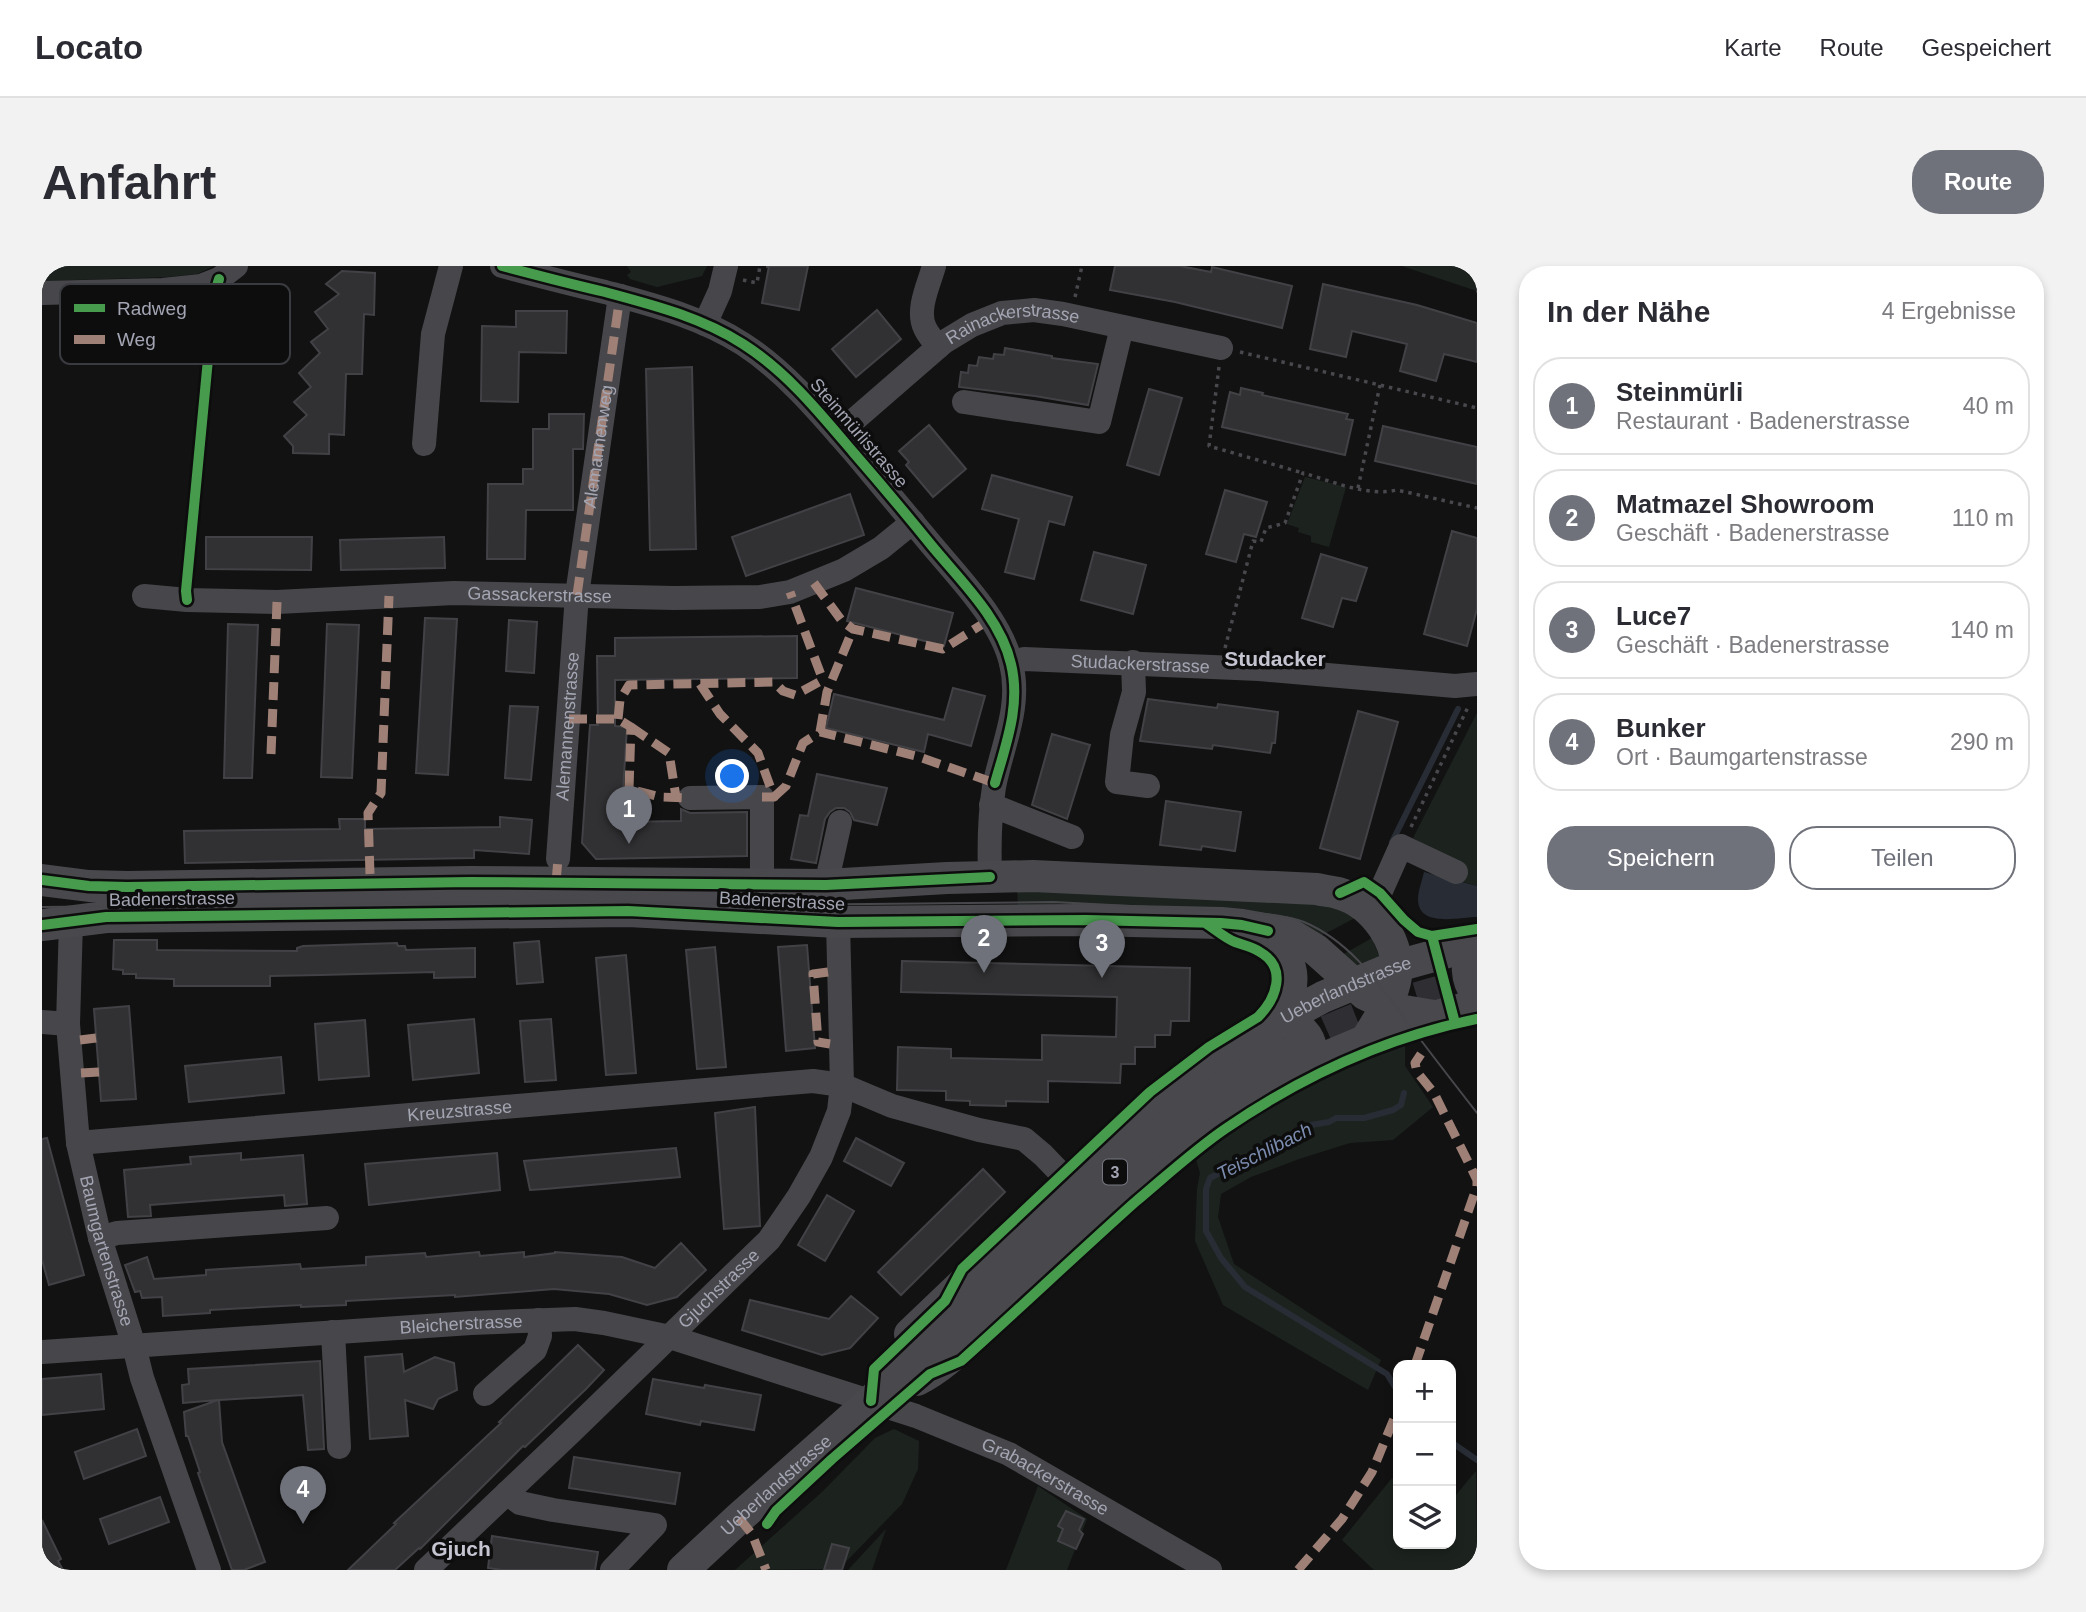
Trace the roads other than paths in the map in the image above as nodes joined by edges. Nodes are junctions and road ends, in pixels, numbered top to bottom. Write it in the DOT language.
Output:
graph roads {
  1 [pos="236,266"];
  2 [pos="451,266"];
  3 [pos="502,266"];
  4 [pos="726,266"];
  5 [pos="933,266"];
  6 [pos="206,284"];
  7 [pos="42,293"];
  8 [pos="60,293"];
  9 [pos="621,296"];
  10 [pos="705,324"];
  11 [pos="1122,327"];
  12 [pos="938,347"];
  13 [pos="1221,348"];
  14 [pos="964,402"];
  15 [pos="838,434"];
  16 [pos="424,444"];
  17 [pos="913,522"];
  18 [pos="577,595"];
  19 [pos="144,596"];
  20 [pos="1133,662"];
  21 [pos="1011,663"];
  22 [pos="1475,692"];
  23 [pos="1148,786"];
  24 [pos="690,798"];
  25 [pos="991,805"];
  26 [pos="840,822"];
  27 [pos="1072,837"];
  28 [pos="558,859"];
  29 [pos="1456,872"];
  30 [pos="990,877"];
  31 [pos="49,881"];
  32 [pos="762,885"];
  33 [pos="826,885"];
  34 [pos="1376,919"];
  35 [pos="992,921"];
  36 [pos="838,922"];
  37 [pos="57,923"];
  38 [pos="1268,931"];
  39 [pos="1475,945"];
  40 [pos="1397,966"];
  41 [pos="1353,985"];
  42 [pos="1477,995"];
  43 [pos="1386,1005"];
  44 [pos="1477,1006"];
  45 [pos="1434,1016"];
  46 [pos="1281,1019"];
  47 [pos="42,1022"];
  48 [pos="68,1024"];
  49 [pos="1366,1040"];
  50 [pos="1295,1059"];
  51 [pos="842,1085"];
  52 [pos="78,1143"];
  53 [pos="1069,1182"];
  54 [pos="327,1217"];
  55 [pos="100,1238"];
  56 [pos="540,1320"];
  57 [pos="333,1332"];
  58 [pos="670,1336"];
  59 [pos="134,1346"];
  60 [pos="42,1352"];
  61 [pos="485,1394"];
  62 [pos="871,1401"];
  63 [pos="339,1447"];
  64 [pos="507,1493"];
  65 [pos="209,1570"];
  66 [pos="426,1570"];
  67 [pos="611,1570"];
  68 [pos="683,1570"];
  69 [pos="1210,1570"];
  1 -- 6 [label="street"];
  2 -- 16 [label="street"];
  3 -- 9 [label="street, Steinmürlistrasse"];
  4 -- 10 [label="street"];
  5 -- 12 [label="street"];
  7 -- 8 [label="street"];
  9 -- 10 [label="street, Steinmürlistrasse"];
  9 -- 18 [label="street, Alemannenweg"];
  10 -- 15 [label="street, Steinmürlistrasse"];
  11 -- 12 [label="street, Rainackerstrasse"];
  11 -- 13 [label="street, Rainackerstrasse"];
  11 -- 14 [label="street"];
  12 -- 15 [label="street, Rainackerstrasse"];
  15 -- 17 [label="street, Steinmürlistrasse"];
  17 -- 18 [label="street, Gassackerstrasse"];
  17 -- 21 [label="street, Steinmürlistrasse"];
  18 -- 19 [label="street, Gassackerstrasse"];
  18 -- 28 [label="street, Alemannenstrasse"];
  20 -- 21 [label="street, Studackerstrasse"];
  20 -- 22 [label="street, Studackerstrasse"];
  20 -- 23 [label="street"];
  21 -- 25 [label="street, Steinmürlistrasse"];
  24 -- 32 [label="street"];
  25 -- 27 [label="street"];
  25 -- 30 [label="street, Steinmürlistrasse"];
  26 -- 33 [label="street"];
  29 -- 34 [label="street"];
  30 -- 33 [label="main road, Badenerstrasse"];
  30 -- 34 [label="main road, Badenerstrasse"];
  30 -- 35 [label="main road"];
  31 -- 32 [label="main road, Badenerstrasse"];
  31 -- 37 [label="main road"];
  32 -- 33 [label="main road, Badenerstrasse"];
  33 -- 36 [label="main road"];
  34 -- 39 [label="main road, Badenerstrasse"];
  34 -- 40 [label="main road"];
  35 -- 36 [label="main road, Badenerstrasse"];
  35 -- 38 [label="main road, Badenerstrasse"];
  36 -- 37 [label="main road, Badenerstrasse"];
  36 -- 51 [label="street, Gjuchstrasse"];
  37 -- 48 [label="street, Baumgartenstrasse"];
  38 -- 41 [label="main road, Badenerstrasse"];
  38 -- 46 [label="main road"];
  39 -- 40 [label="main road, Ueberlandstrasse / 3"];
  39 -- 42 [label="main road"];
  40 -- 41 [label="main road, Ueberlandstrasse / 3"];
  40 -- 43 [label="main road"];
  41 -- 43 [label="main road, Badenerstrasse"];
  41 -- 46 [label="main road, Ueberlandstrasse / 3"];
  43 -- 45 [label="main road, Badenerstrasse"];
  43 -- 49 [label="main road"];
  44 -- 45 [label="main road, Ueberlandstrasse / 3"];
  45 -- 49 [label="main road, Ueberlandstrasse / 3"];
  46 -- 50 [label="main road"];
  46 -- 53 [label="main road, Ueberlandstrasse / 3"];
  47 -- 48 [label="street"];
  48 -- 52 [label="street, Baumgartenstrasse"];
  49 -- 50 [label="main road, Ueberlandstrasse / 3"];
  50 -- 62 [label="main road, Ueberlandstrasse / 3"];
  51 -- 52 [label="street, Kreuzstrasse"];
  51 -- 53 [label="street, Kreuzstrasse"];
  51 -- 58 [label="street, Gjuchstrasse"];
  52 -- 55 [label="street, Baumgartenstrasse"];
  53 -- 62 [label="main road, Ueberlandstrasse / 3"];
  54 -- 55 [label="street"];
  55 -- 59 [label="street, Baumgartenstrasse"];
  56 -- 57 [label="street, Bleicherstrasse"];
  56 -- 58 [label="street, Bleicherstrasse"];
  56 -- 61 [label="street"];
  57 -- 59 [label="street, Bleicherstrasse"];
  57 -- 63 [label="street"];
  58 -- 62 [label="street, Bleicherstrasse"];
  58 -- 64 [label="street, Gjuchstrasse"];
  59 -- 60 [label="street, Bleicherstrasse"];
  59 -- 65 [label="street, Baumgartenstrasse"];
  62 -- 68 [label="main road, Ueberlandstrasse / 3"];
  62 -- 69 [label="street, Grabackerstrasse"];
  64 -- 66 [label="street, Gjuchstrasse"];
  64 -- 67 [label="street"];
}
